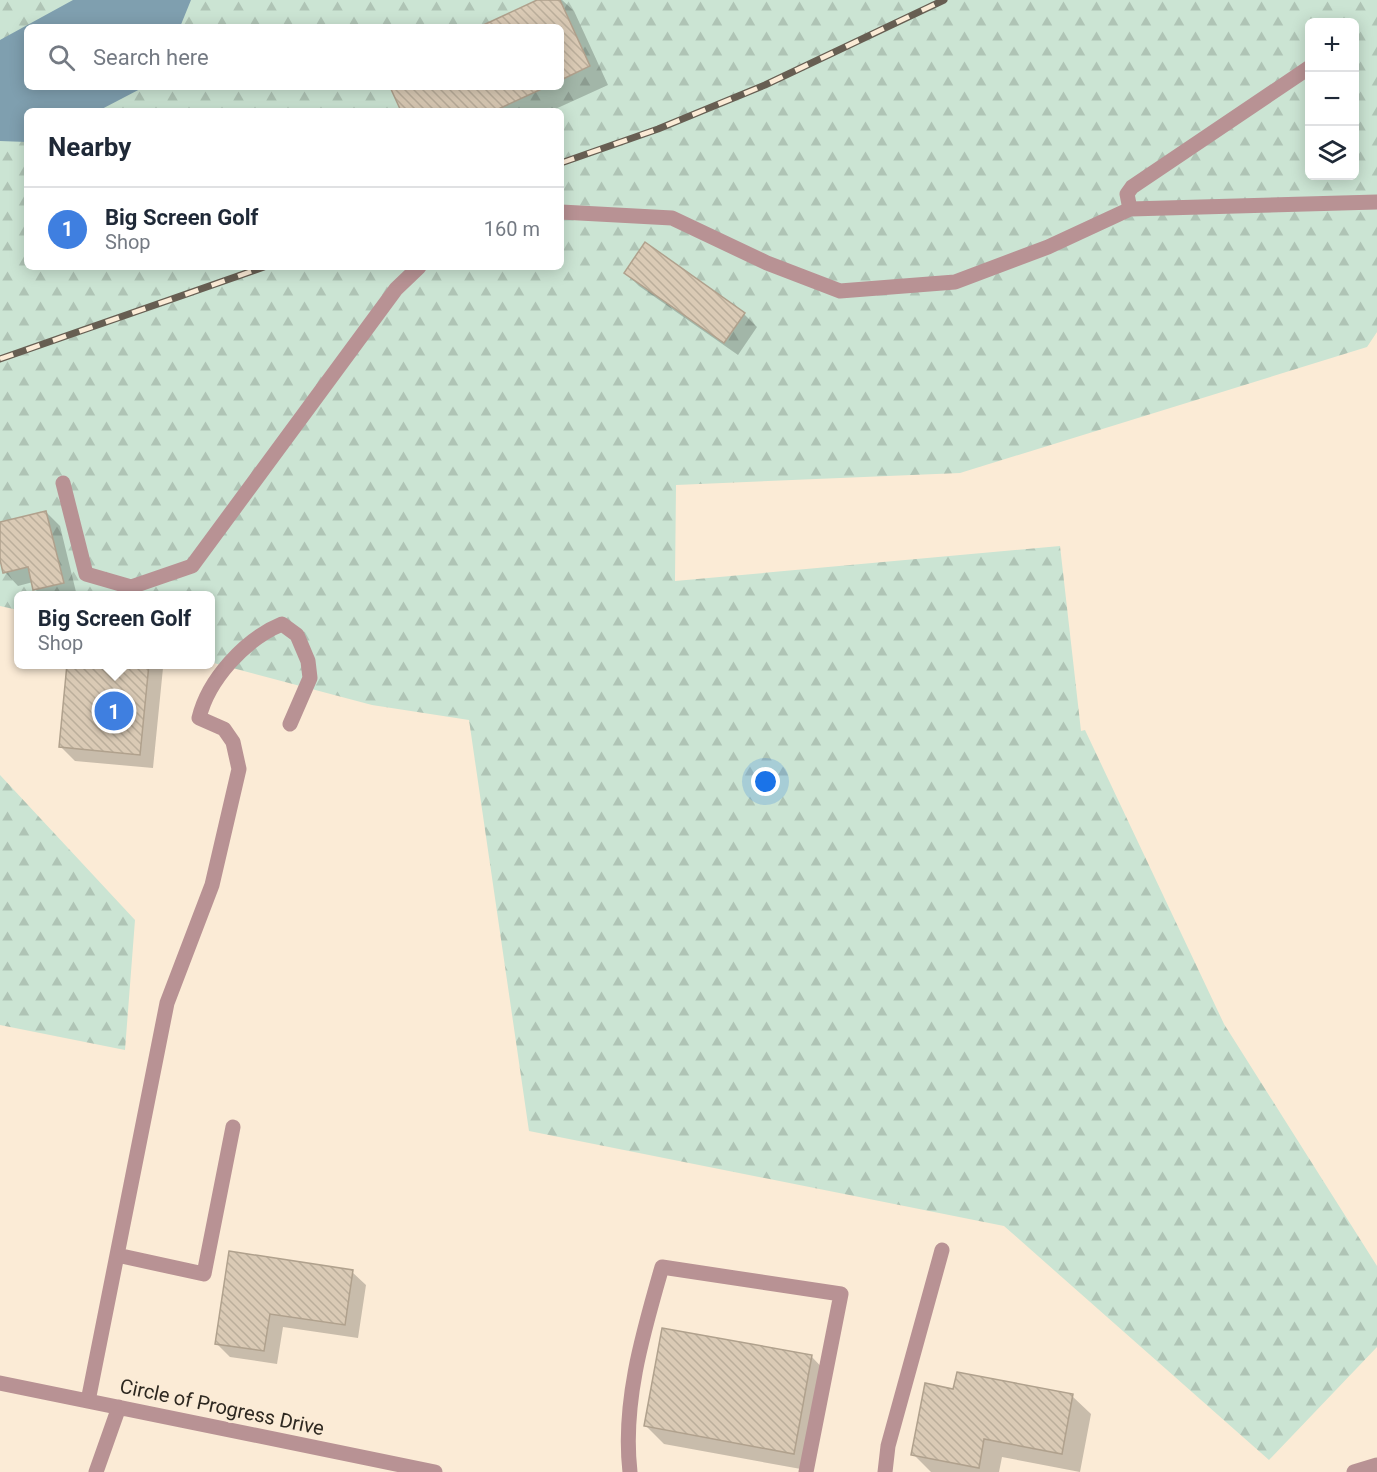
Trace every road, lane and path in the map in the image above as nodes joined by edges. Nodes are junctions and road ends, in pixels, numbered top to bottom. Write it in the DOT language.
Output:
graph roads {
  1 [pos="1305,70"];
  2 [pos="1377,202"];
  3 [pos="1130,209"];
  4 [pos="564,212"];
  5 [pos="416,270"];
  6 [pos="63,483"];
  7 [pos="290,724"];
  8 [pos="233,1127"];
  9 [pos="942,1250"];
  10 [pos="117,1255"];
  11 [pos="0,1383"];
  12 [pos="88,1401"];
  13 [pos="119,1407"];
  14 [pos="1377,1465"];
  15 [pos="96,1472"];
  16 [pos="435,1472"];
  17 [pos="630,1472"];
  18 [pos="806,1472"];
  19 [pos="885,1472"];
  20 [pos="1354,1472"];
  1 -- 3 [label="street"];
  2 -- 3 [label="street"];
  3 -- 4 [label="street"];
  5 -- 6 [label="street"];
  7 -- 10 [label="street"];
  8 -- 10 [label="street"];
  9 -- 19 [label="street"];
  10 -- 12 [label="street"];
  11 -- 12 [label="street, Circle of Progress Drive"];
  12 -- 13 [label="street, Circle of Progress Drive"];
  13 -- 15 [label="street"];
  13 -- 16 [label="street, Circle of Progress Drive"];
  14 -- 20 [label="street"];
  17 -- 18 [label="street"];
}
